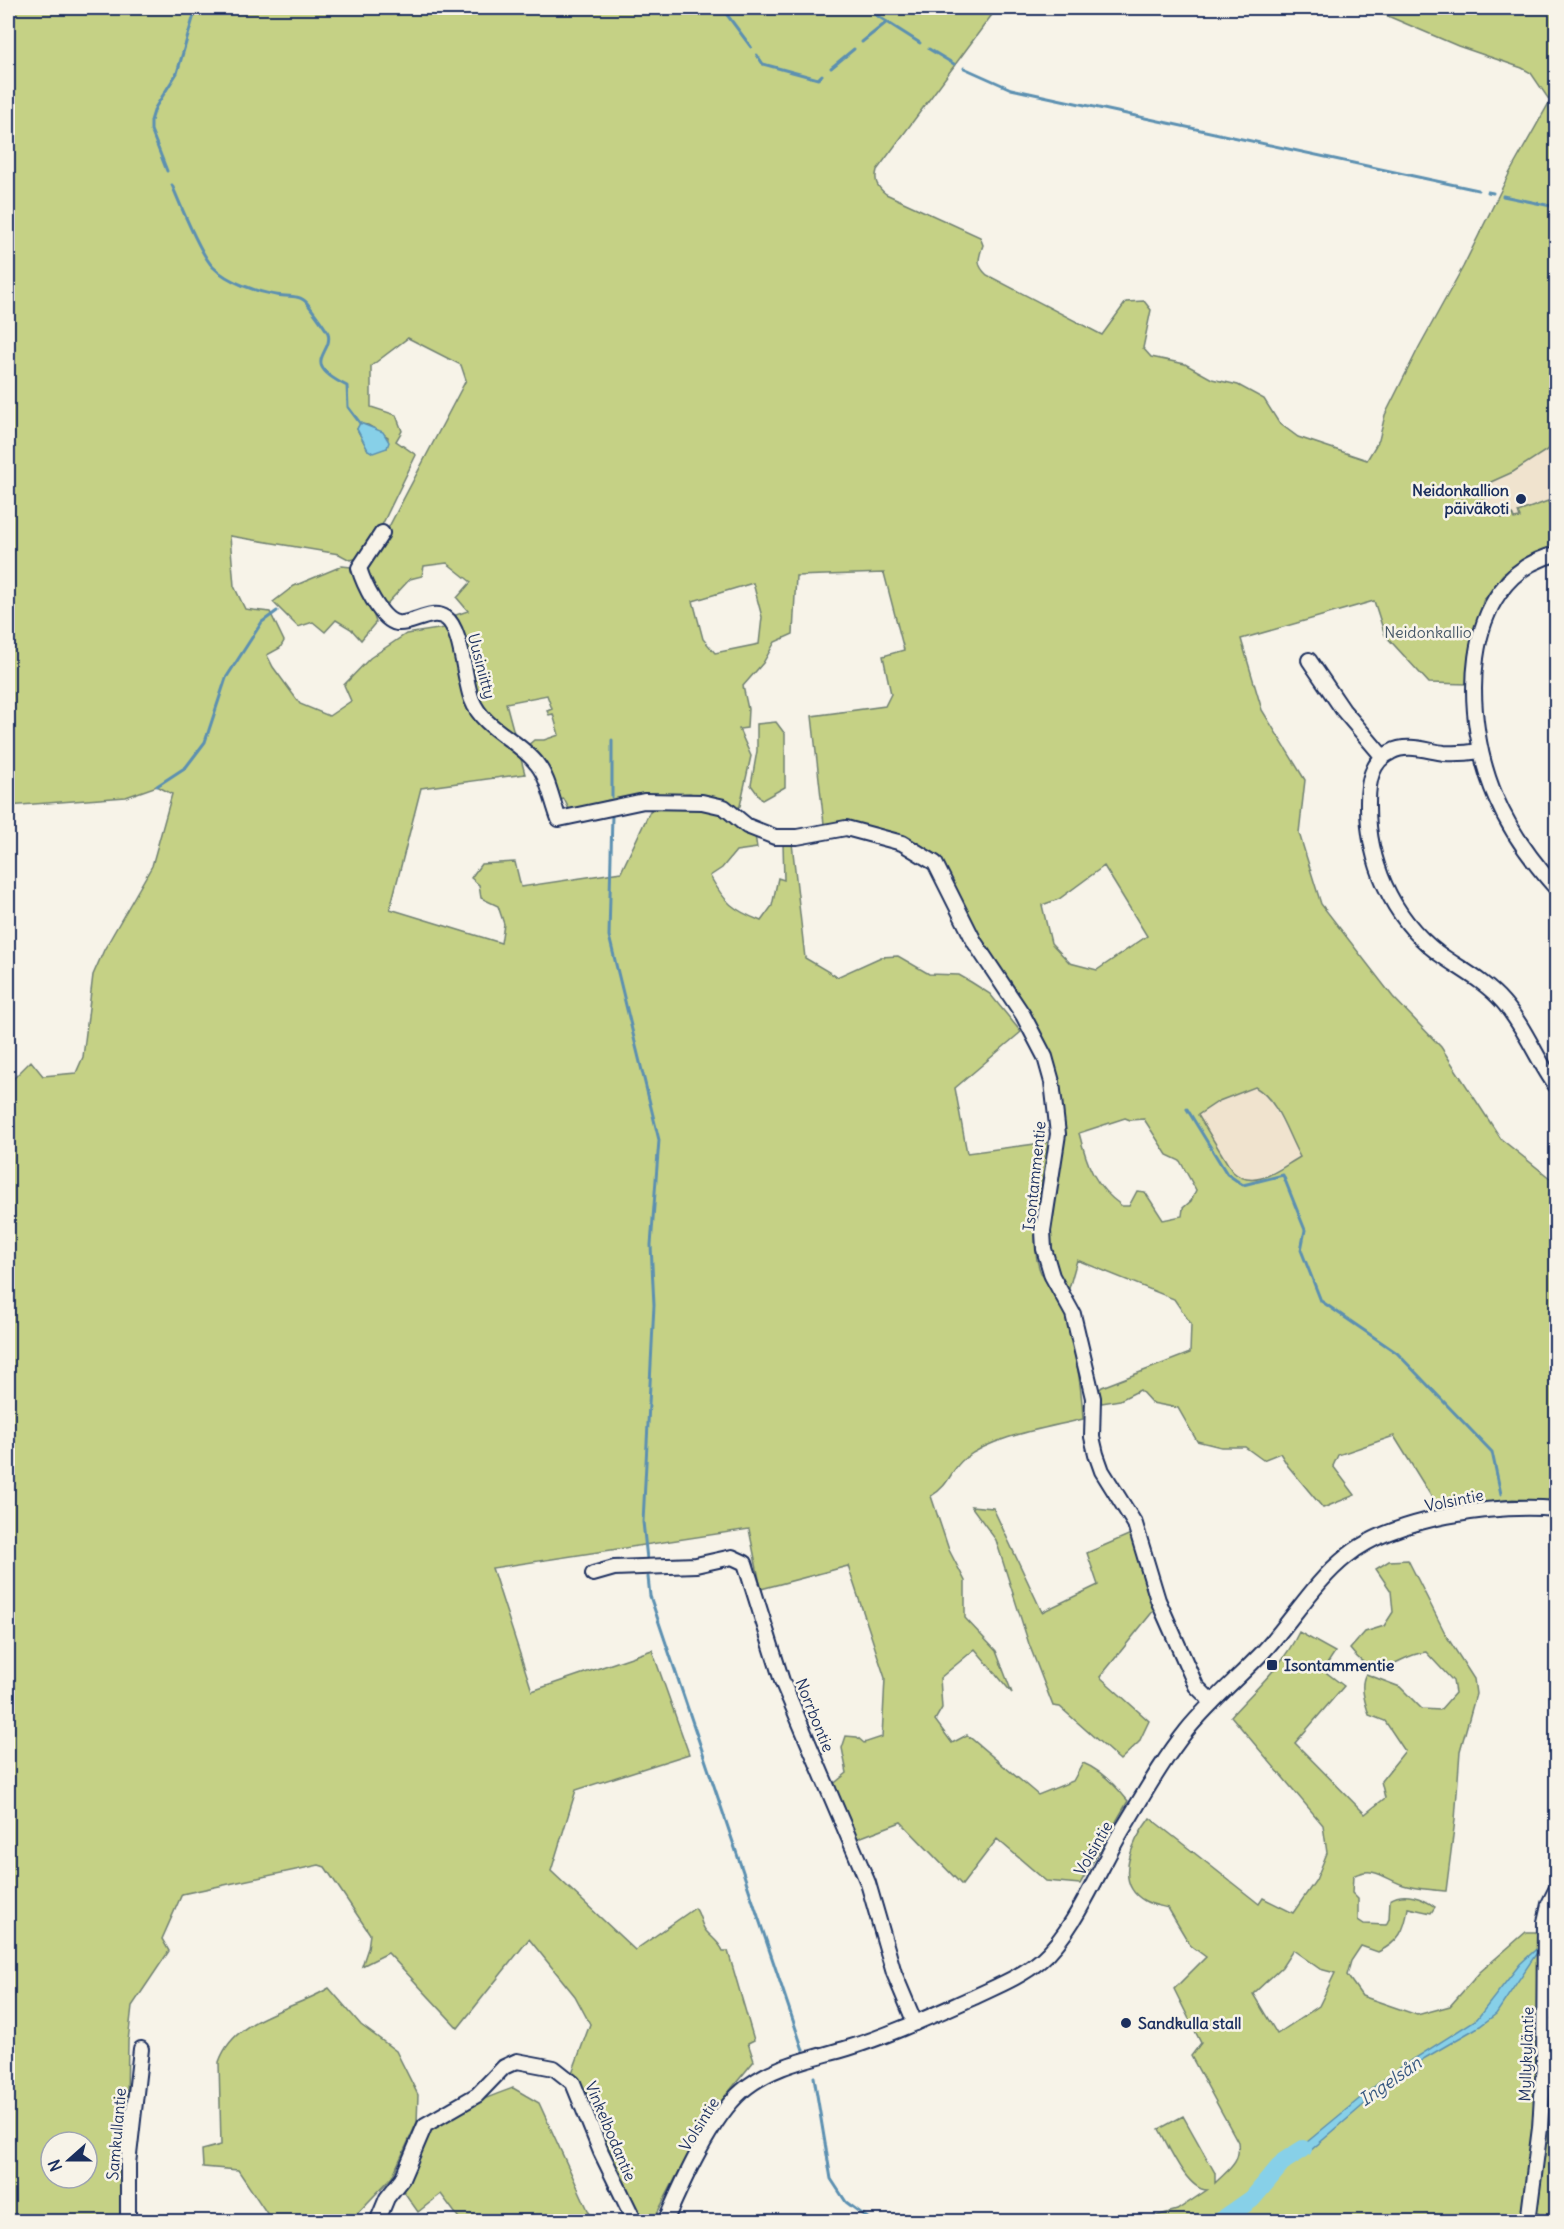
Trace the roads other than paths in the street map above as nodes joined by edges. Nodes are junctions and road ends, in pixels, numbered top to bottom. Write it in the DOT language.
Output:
graph roads {
  1 [pos="382,533"];
  2 [pos="1557,554"];
  3 [pos="1310,660"];
  4 [pos="1480,751"];
  5 [pos="1383,757"];
  6 [pos="559,819"];
  7 [pos="1557,888"];
  8 [pos="1557,1086"];
  9 [pos="1557,1509"];
  10 [pos="593,1574"];
  11 [pos="1212,1702"];
  12 [pos="1557,1890"];
  13 [pos="915,2023"];
  14 [pos="141,2049"];
  15 [pos="128,2222"];
  16 [pos="377,2222"];
  17 [pos="635,2222"];
  18 [pos="665,2222"];
  19 [pos="1528,2222"];
  1 -- 6 [label="street, Uusiniitty"];
  2 -- 4 [label="street"];
  3 -- 5 [label="street"];
  4 -- 5 [label="street"];
  4 -- 7 [label="street"];
  5 -- 8 [label="street"];
  6 -- 11 [label="street, Isontammentie"];
  9 -- 11 [label="street, Volsintie"];
  10 -- 13 [label="street, Norrbontie"];
  11 -- 13 [label="street, Volsintie"];
  12 -- 19 [label="street, Myllykyläntie"];
  13 -- 18 [label="street, Volsintie"];
  14 -- 15 [label="street, Samkullantie"];
  16 -- 17 [label="street, Vinkelbodantie"];
}
